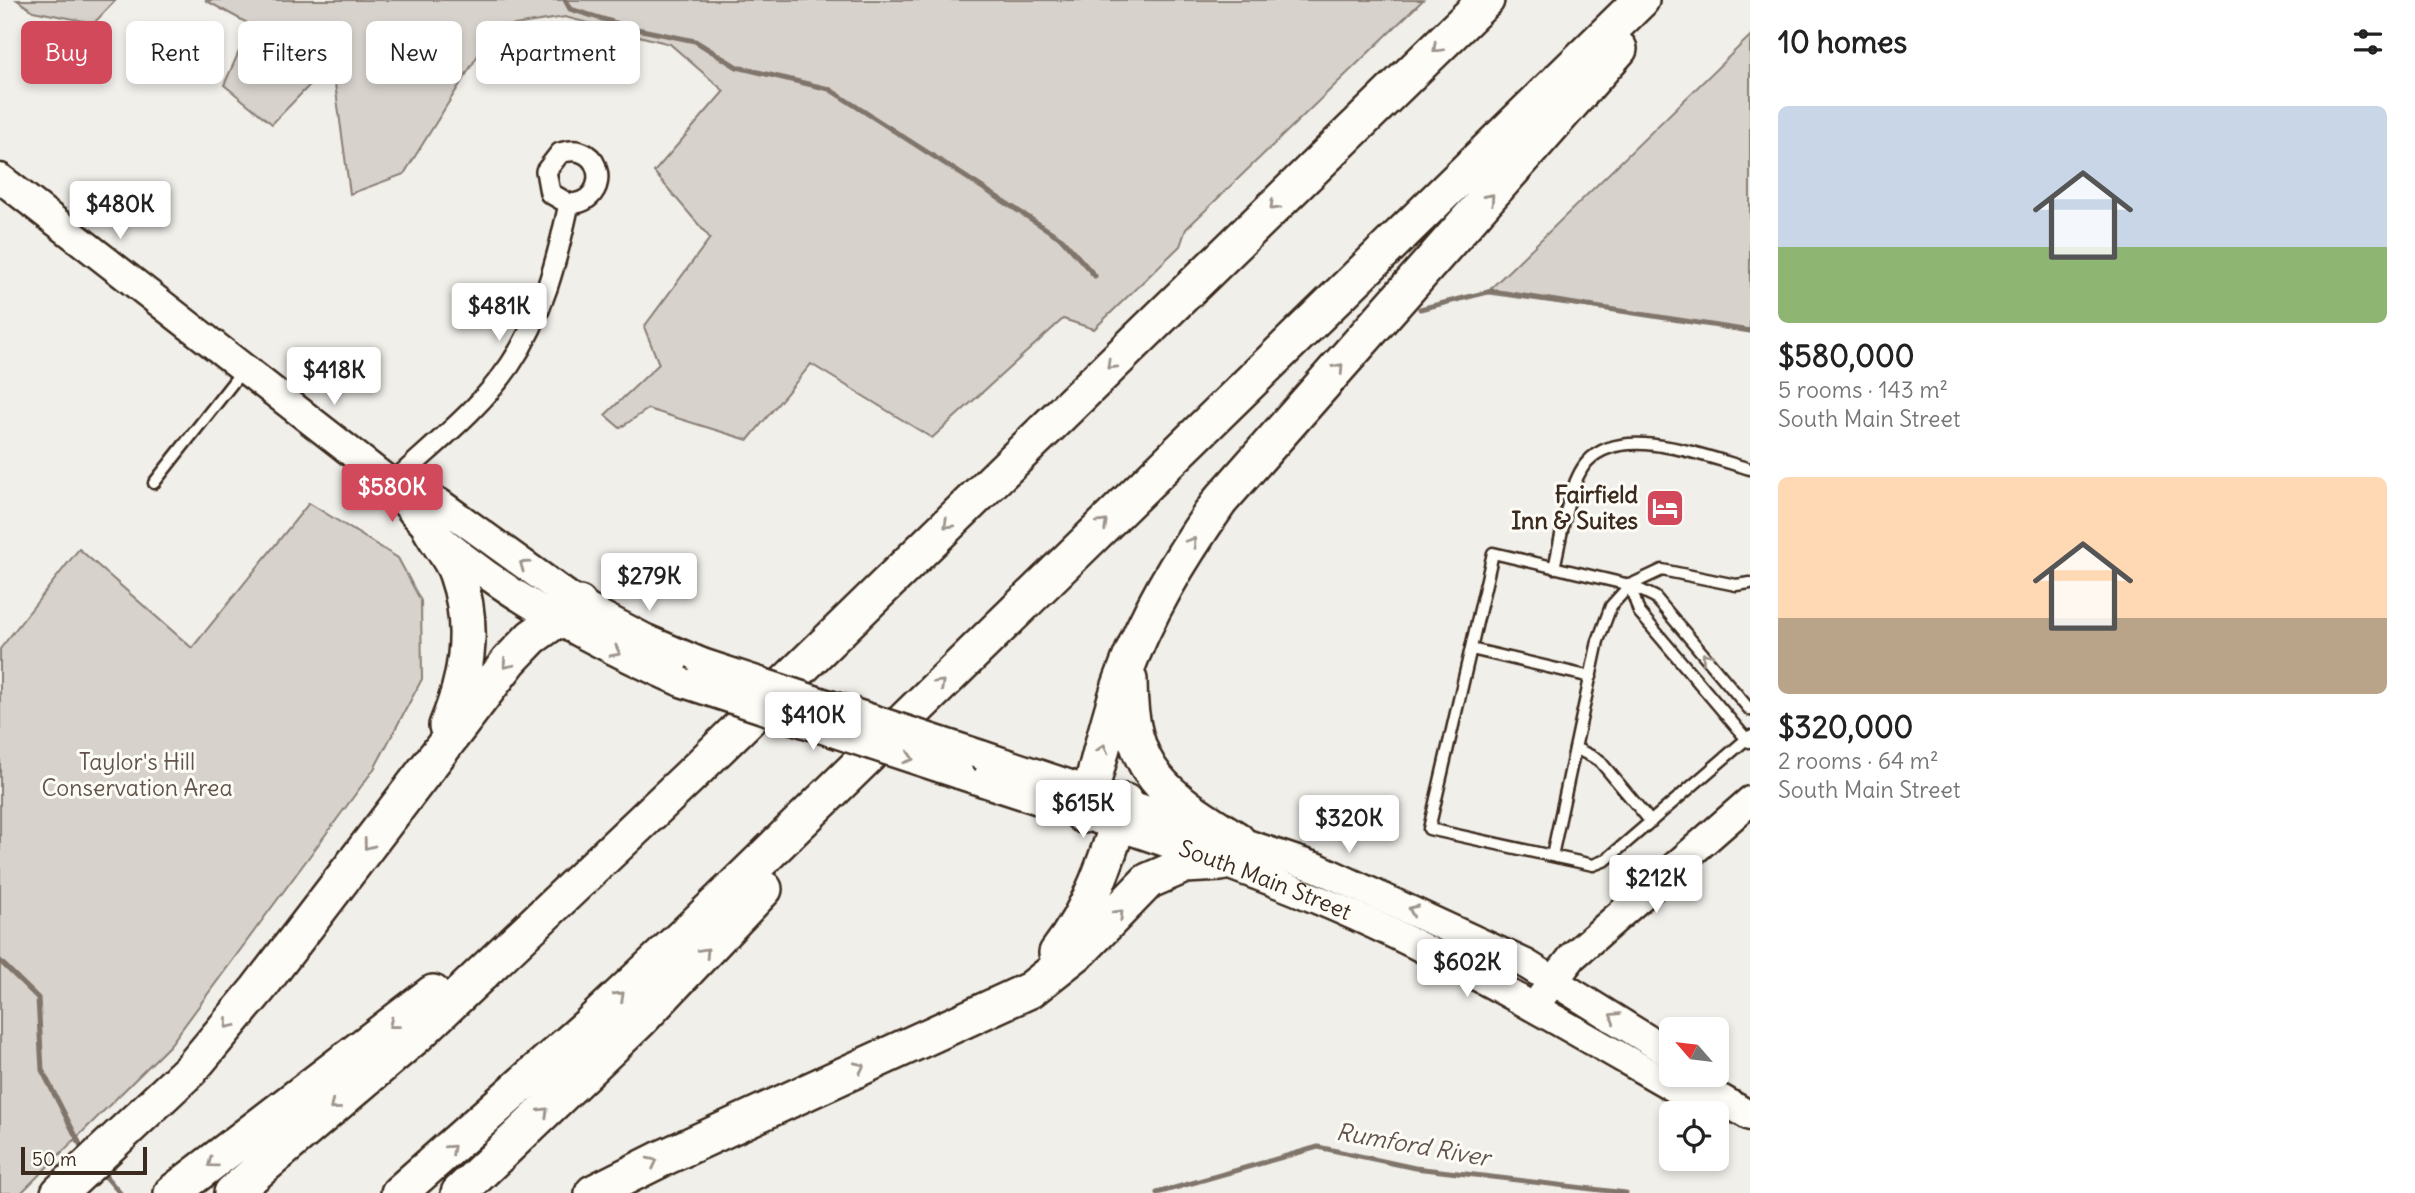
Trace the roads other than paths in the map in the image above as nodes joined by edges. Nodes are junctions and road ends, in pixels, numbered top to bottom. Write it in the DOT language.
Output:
graph roads {
  1 [pos="1486,0"];
  2 [pos="1641,0"];
  3 [pos="1661,0"];
  4 [pos="0,178"];
  5 [pos="569,204"];
  6 [pos="244,368"];
  7 [pos="1750,469"];
  8 [pos="154,483"];
  9 [pos="393,484"];
  10 [pos="429,528"];
  11 [pos="1554,568"];
  12 [pos="1750,583"];
  13 [pos="1630,585"];
  14 [pos="568,611"];
  15 [pos="1471,649"];
  16 [pos="1129,662"];
  17 [pos="1591,677"];
  18 [pos="1750,710"];
  19 [pos="1749,739"];
  20 [pos="876,747"];
  21 [pos="1575,748"];
  22 [pos="690,776"];
  23 [pos="415,783"];
  24 [pos="1750,801"];
  25 [pos="1087,803"];
  26 [pos="1121,814"];
  27 [pos="1651,822"];
  28 [pos="1229,852"];
  29 [pos="1552,856"];
  30 [pos="1552,980"];
  31 [pos="1030,990"];
  32 [pos="1535,1008"];
  33 [pos="1659,1047"];
  34 [pos="1712,1087"];
  35 [pos="1721,1099"];
  36 [pos="1750,1116"];
  37 [pos="70,1183"];
  38 [pos="172,1193"];
  39 [pos="232,1193"];
  40 [pos="399,1193"];
  41 [pos="459,1193"];
  42 [pos="593,1193"];
  1 -- 22 [label="highway, one-way"];
  20 -- 2 [label="highway, one-way"];
  16 -- 3 [label="highway, one-way"];
  4 -- 6 [label="main road, South Main Street"];
  5 -- 9 [label="street"];
  6 -- 8 [label="lane"];
  6 -- 9 [label="main road, South Main Street"];
  7 -- 11 [label="lane"];
  9 -- 10 [label="main road, South Main Street"];
  14 -- 9 [label="main road, South Main Street, one-way"];
  10 -- 14 [label="main road, South Main Street"];
  10 -- 23 [label="highway"];
  11 -- 13 [label="lane"];
  11 -- 15 [label="lane"];
  12 -- 13 [label="lane"];
  13 -- 17 [label="lane"];
  18 -- 13 [label="lane, one-way"];
  13 -- 19 [label="lane"];
  14 -- 23 [label="highway, one-way"];
  14 -- 25 [label="main road, South Main Street, bridge"];
  14 -- 25 [label="main road, South Main Street, one-way, bridge"];
  15 -- 17 [label="lane"];
  15 -- 29 [label="lane"];
  25 -- 16 [label="highway, one-way"];
  16 -- 28 [label="highway"];
  17 -- 21 [label="lane"];
  19 -- 27 [label="lane"];
  40 -- 20 [label="highway, one-way"];
  41 -- 20 [label="highway, one-way"];
  21 -- 27 [label="lane"];
  21 -- 29 [label="lane"];
  22 -- 38 [label="highway, one-way"];
  22 -- 39 [label="highway, one-way"];
  23 -- 37 [label="highway, one-way"];
  24 -- 30 [label="main road"];
  25 -- 26 [label="main road, South Main Street"];
  26 -- 28 [label="main road, South Main Street"];
  26 -- 31 [label="highway"];
  27 -- 29 [label="lane"];
  30 -- 28 [label="main road, South Main Street, one-way"];
  31 -- 28 [label="highway, one-way"];
  28 -- 32 [label="main road, South Main Street"];
  30 -- 32 [label="main road"];
  33 -- 30 [label="main road, South Main Street, one-way"];
  42 -- 31 [label="highway, one-way"];
  32 -- 35 [label="main road, South Main Street"];
  34 -- 35 [label="main road, South Main Street"];
  35 -- 36 [label="main road, South Main Street"];
}
